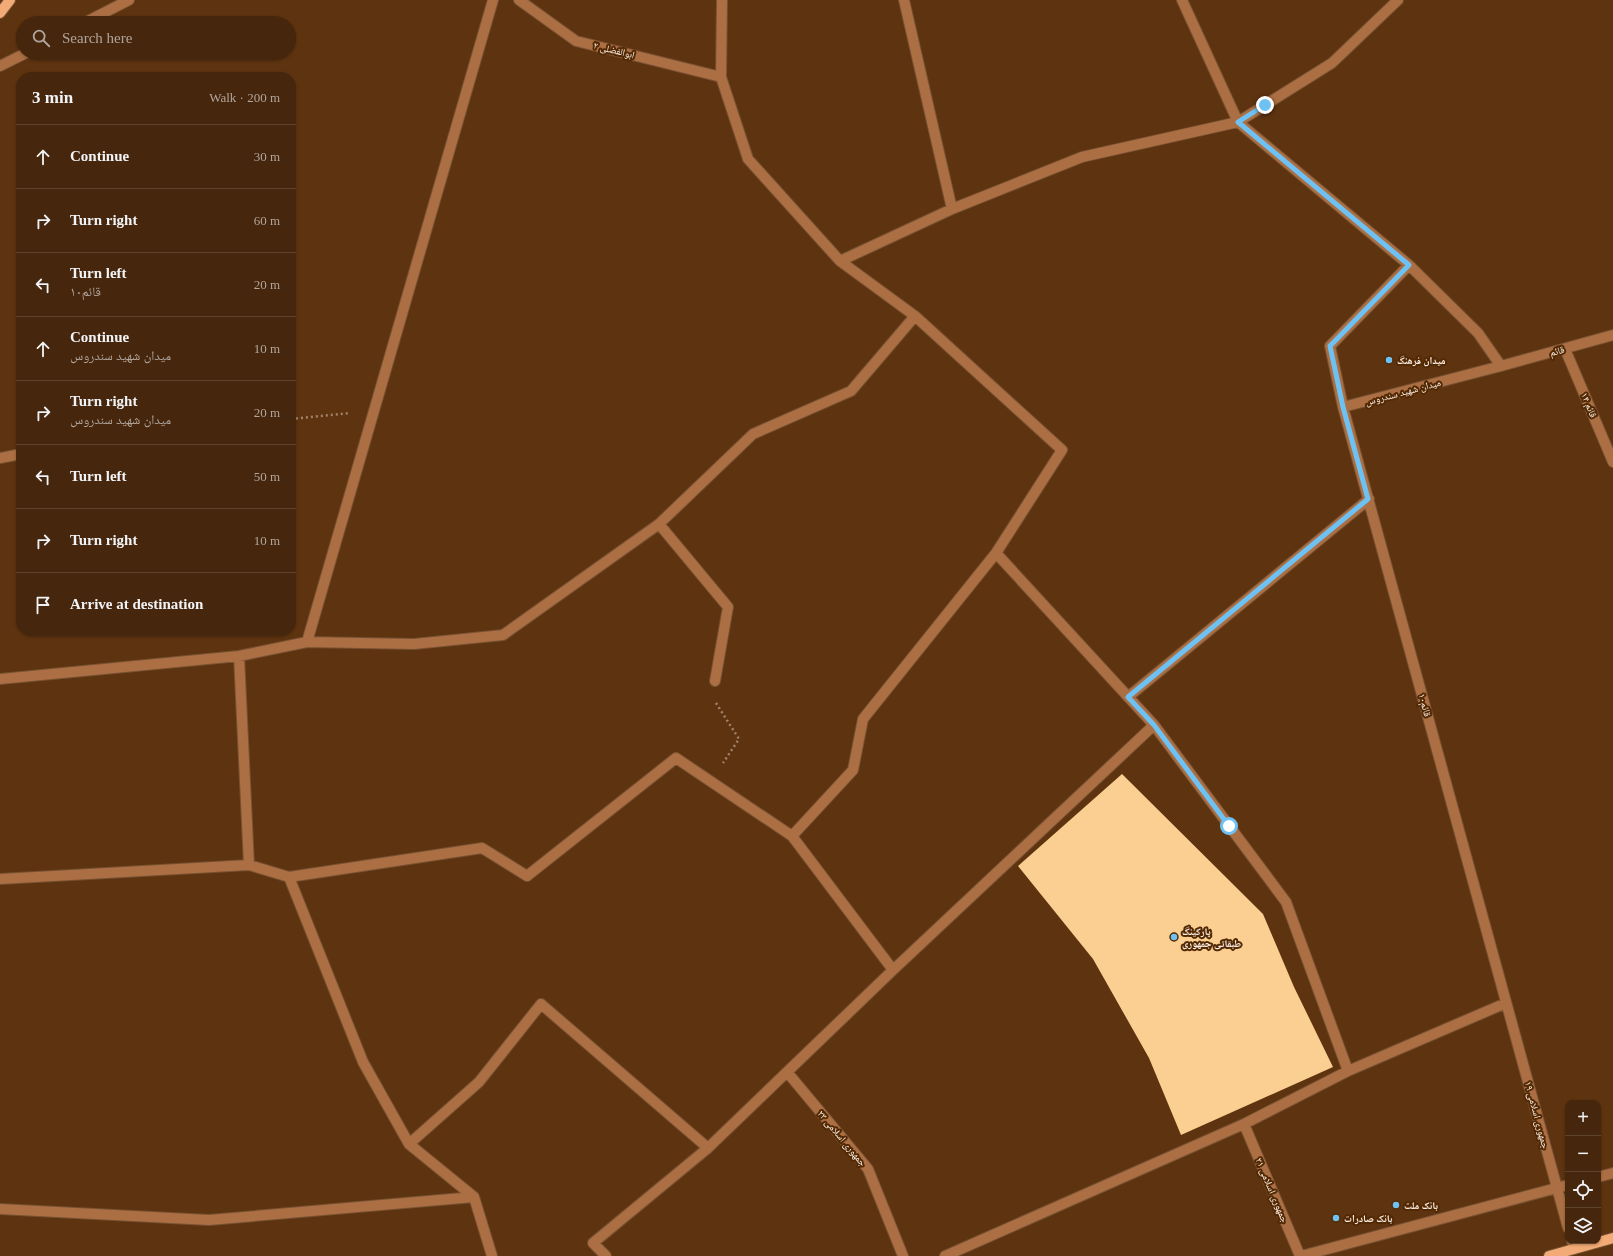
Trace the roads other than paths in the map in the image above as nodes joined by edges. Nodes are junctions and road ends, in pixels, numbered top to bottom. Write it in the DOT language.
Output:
graph roads {
  1 [pos="10,0"];
  2 [pos="129,0"];
  3 [pos="493,0"];
  4 [pos="519,0"];
  5 [pos="722,0"];
  6 [pos="904,0"];
  7 [pos="1182,0"];
  8 [pos="1398,0"];
  9 [pos="0,13"];
  10 [pos="98,16"];
  11 [pos="16,58"];
  12 [pos="0,66"];
  13 [pos="721,77"];
  14 [pos="1238,122"];
  15 [pos="952,209"];
  16 [pos="840,261"];
  17 [pos="1409,265"];
  18 [pos="915,316"];
  19 [pos="1613,335"];
  20 [pos="1565,349"];
  21 [pos="1501,366"];
  22 [pos="1343,407"];
  23 [pos="16,455"];
  24 [pos="0,458"];
  25 [pos="1613,462"];
  26 [pos="1368,499"];
  27 [pos="659,524"];
  28 [pos="996,553"];
  29 [pos="307,642"];
  30 [pos="239,656"];
  31 [pos="0,679"];
  32 [pos="715,681"];
  33 [pos="1128,697"];
  34 [pos="1154,725"];
  35 [pos="792,836"];
  36 [pos="249,865"];
  37 [pos="289,876"];
  38 [pos="0,879"];
  39 [pos="894,970"];
  40 [pos="1506,1003"];
  41 [pos="1348,1071"];
  42 [pos="787,1072"];
  43 [pos="1244,1124"];
  44 [pos="409,1144"];
  45 [pos="708,1148"];
  46 [pos="1613,1173"];
  47 [pos="1601,1176"];
  48 [pos="1565,1186"];
  49 [pos="1557,1188"];
  50 [pos="474,1197"];
  51 [pos="0,1209"];
  52 [pos="1565,1217"];
  53 [pos="1613,1238"];
  54 [pos="1573,1245"];
  55 [pos="492,1256"];
  56 [pos="606,1256"];
  57 [pos="903,1256"];
  58 [pos="945,1256"];
  59 [pos="1301,1256"];
  60 [pos="1549,1256"];
  1 -- 9 [label="main road"];
  2 -- 10 [label="street"];
  3 -- 29 [label="street"];
  4 -- 13 [label="street, ابوالفضلی ۲"];
  5 -- 13 [label="street"];
  6 -- 15 [label="street"];
  7 -- 14 [label="street"];
  8 -- 14 [label="street"];
  11 -- 12 [label="street"];
  13 -- 16 [label="street"];
  14 -- 15 [label="street"];
  14 -- 17 [label="street"];
  15 -- 16 [label="street"];
  16 -- 18 [label="street"];
  17 -- 21 [label="street"];
  17 -- 22 [label="street"];
  18 -- 27 [label="street"];
  18 -- 28 [label="street"];
  19 -- 20 [label="street, قائم"];
  20 -- 21 [label="street, قائم"];
  20 -- 25 [label="street, قائم ۱۴"];
  21 -- 22 [label="street, میدان شهید سندروس"];
  22 -- 26 [label="street, قائم۱۰"];
  23 -- 24 [label="street"];
  26 -- 33 [label="street"];
  26 -- 40 [label="street, قائم۱۰"];
  27 -- 29 [label="street"];
  27 -- 32 [label="street"];
  28 -- 33 [label="street"];
  28 -- 35 [label="street"];
  29 -- 30 [label="street"];
  30 -- 31 [label="street"];
  30 -- 36 [label="street"];
  33 -- 34 [label="street"];
  34 -- 39 [label="street"];
  34 -- 41 [label="street"];
  35 -- 37 [label="street"];
  35 -- 39 [label="street"];
  36 -- 37 [label="street"];
  36 -- 38 [label="street"];
  37 -- 44 [label="street"];
  39 -- 42 [label="street"];
  40 -- 41 [label="street"];
  40 -- 49 [label="street, جمهوری اسلامی ۱۹"];
  41 -- 43 [label="street"];
  42 -- 45 [label="street"];
  42 -- 57 [label="street, جمهوری اسلامی ۲۳"];
  43 -- 58 [label="street"];
  43 -- 59 [label="street, جمهوری اسلامی ۲۱"];
  44 -- 45 [label="street"];
  44 -- 50 [label="street"];
  45 -- 56 [label="street"];
  46 -- 47 [label="street"];
  48 -- 49 [label="street"];
  49 -- 52 [label="street, جمهوری اسلامی ۱۹"];
  49 -- 59 [label="street"];
  50 -- 51 [label="street"];
  50 -- 55 [label="street"];
  53 -- 54 [label="main road"];
  54 -- 60 [label="main road"];
}
